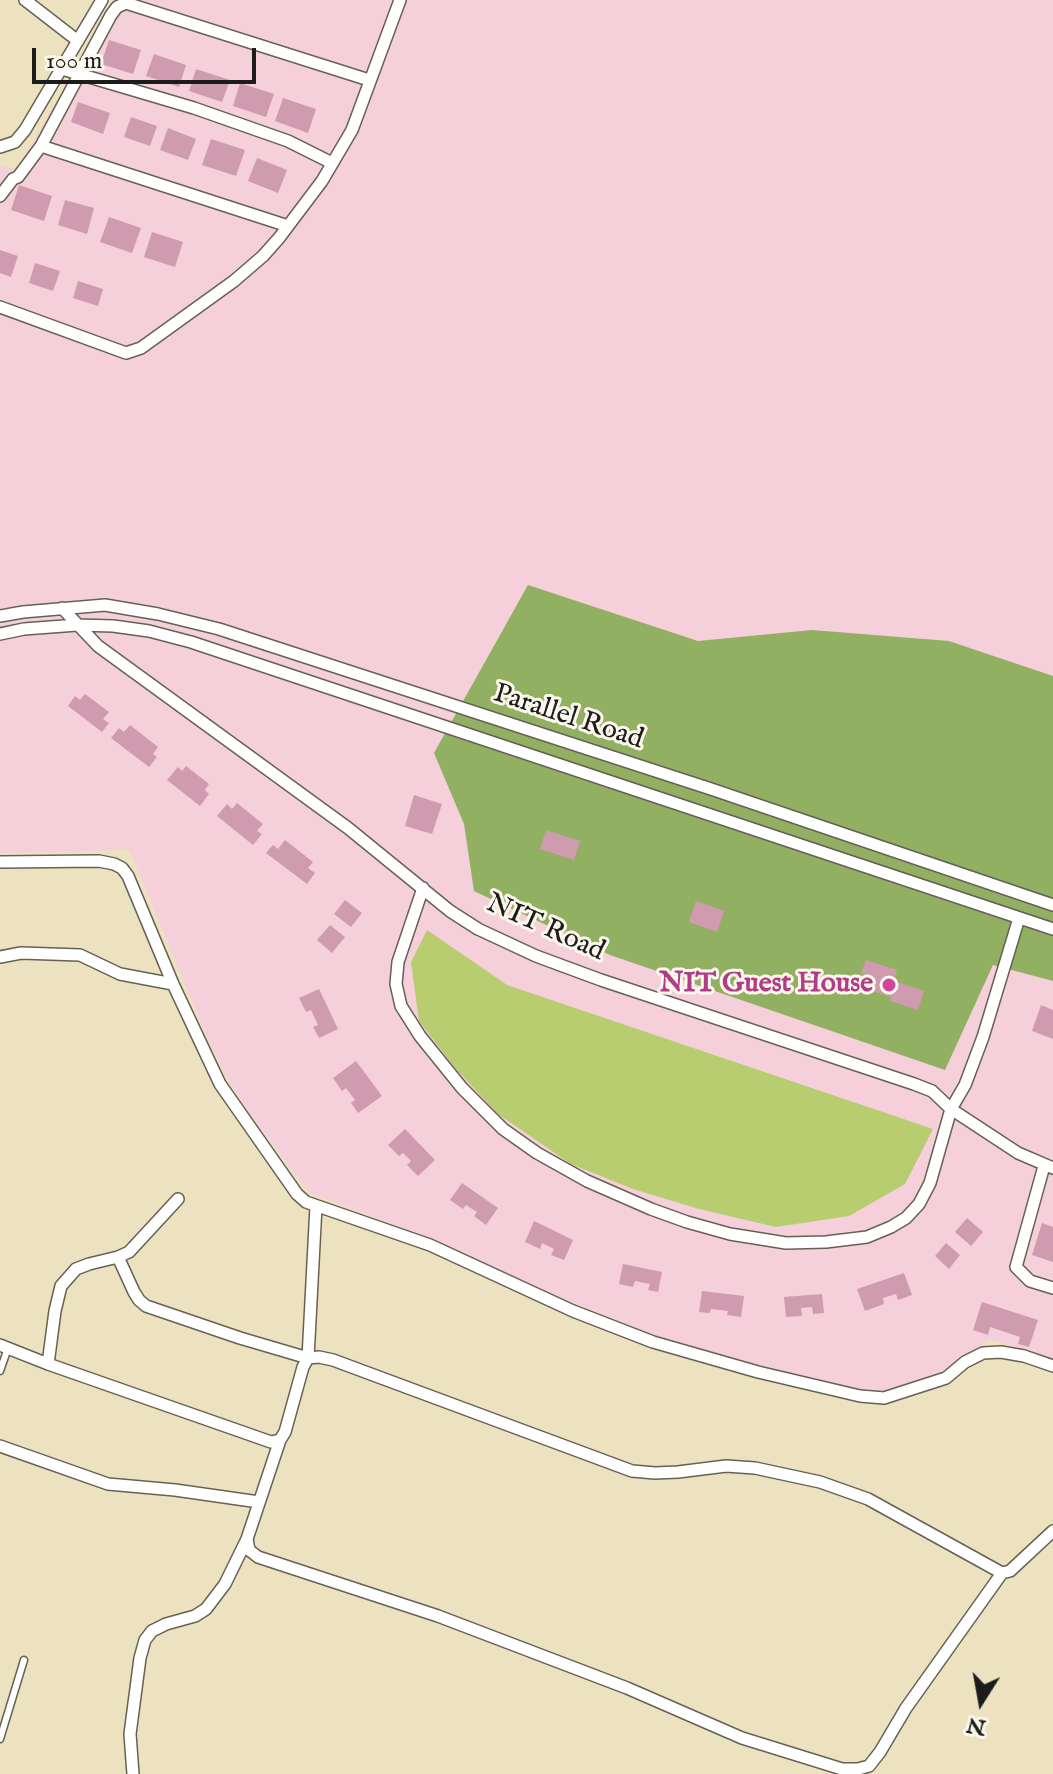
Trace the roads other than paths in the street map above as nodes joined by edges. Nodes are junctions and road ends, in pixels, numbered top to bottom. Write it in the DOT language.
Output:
graph roads {
  1 [pos="25,0"];
  2 [pos="102,0"];
  3 [pos="400,0"];
  4 [pos="78,41"];
  5 [pos="62,69"];
  6 [pos="80,75"];
  7 [pos="369,80"];
  8 [pos="41,146"];
  9 [pos="0,147"];
  10 [pos="332,163"];
  11 [pos="0,196"];
  12 [pos="288,226"];
  13 [pos="0,307"];
  14 [pos="62,608"];
  15 [pos="0,616"];
  16 [pos="77,625"];
  17 [pos="0,634"];
  18 [pos="0,862"];
  19 [pos="423,888"];
  20 [pos="1053,905"];
  21 [pos="1019,918"];
  22 [pos="1053,929"];
  23 [pos="0,957"];
  24 [pos="173,984"];
  25 [pos="951,1109"];
  26 [pos="1048,1167"];
  27 [pos="178,1199"];
  28 [pos="316,1206"];
  29 [pos="118,1257"];
  30 [pos="1053,1288"];
  31 [pos="4,1346"];
  32 [pos="308,1358"];
  33 [pos="48,1364"];
  34 [pos="1053,1366"];
  35 [pos="0,1371"];
  36 [pos="280,1440"];
  37 [pos="0,1446"];
  38 [pos="259,1502"];
  39 [pos="1053,1531"];
  40 [pos="247,1539"];
  41 [pos="1002,1573"];
  42 [pos="24,1660"];
  43 [pos="0,1739"];
  44 [pos="133,1774"];
  1 -- 4 [label="street"];
  2 -- 4 [label="street"];
  3 -- 7 [label="street"];
  4 -- 5 [label="street"];
  5 -- 6 [label="street"];
  5 -- 9 [label="street"];
  6 -- 7 [label="street"];
  6 -- 8 [label="street"];
  6 -- 10 [label="street"];
  7 -- 10 [label="street"];
  8 -- 11 [label="street"];
  8 -- 12 [label="street"];
  10 -- 12 [label="street"];
  12 -- 13 [label="street"];
  14 -- 15 [label="street"];
  14 -- 16 [label="street, NIT Road"];
  14 -- 20 [label="street, Parallel Road"];
  16 -- 17 [label="street"];
  16 -- 19 [label="street, NIT Road"];
  16 -- 21 [label="street, Parallel Road"];
  18 -- 24 [label="street"];
  19 -- 25 [label="street, NIT Road"];
  19 -- 25 [label="street"];
  21 -- 22 [label="street, Parallel Road"];
  21 -- 25 [label="street"];
  23 -- 24 [label="street"];
  24 -- 28 [label="street"];
  25 -- 26 [label="street, NIT Road"];
  26 -- 30 [label="street"];
  27 -- 29 [label="street"];
  28 -- 32 [label="street"];
  28 -- 34 [label="street"];
  29 -- 32 [label="street"];
  29 -- 33 [label="street"];
  31 -- 33 [label="street"];
  31 -- 35 [label="lane"];
  32 -- 36 [label="street"];
  32 -- 41 [label="street"];
  33 -- 36 [label="street"];
  36 -- 38 [label="street"];
  37 -- 38 [label="street"];
  38 -- 40 [label="street"];
  39 -- 41 [label="street"];
  40 -- 41 [label="street"];
  40 -- 44 [label="street"];
  42 -- 43 [label="lane"];
}
